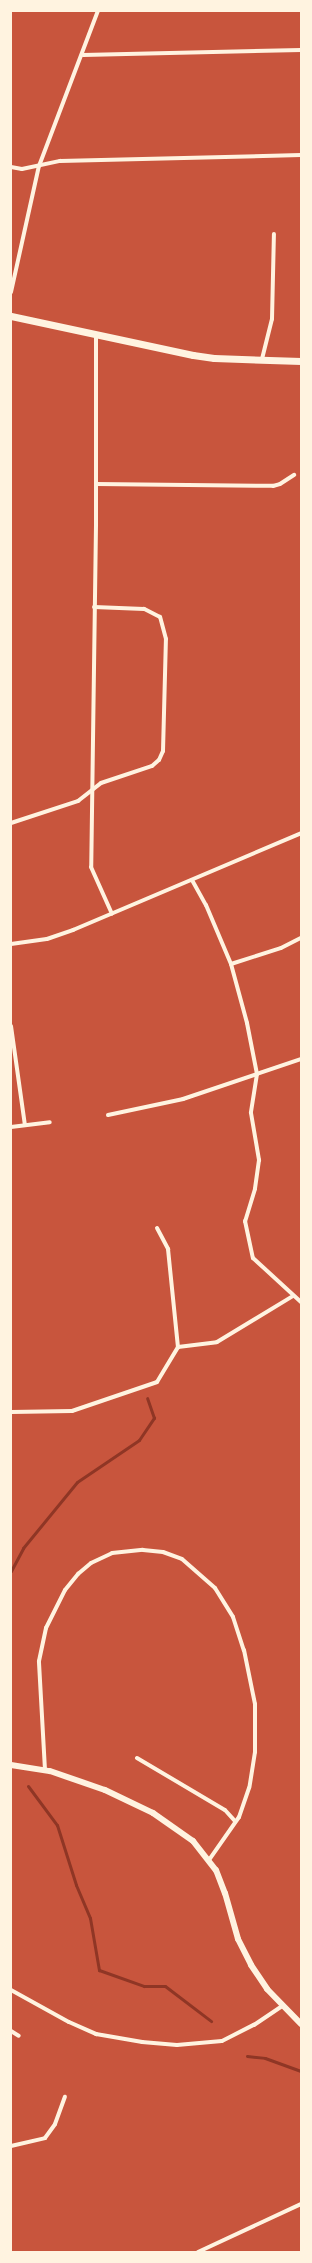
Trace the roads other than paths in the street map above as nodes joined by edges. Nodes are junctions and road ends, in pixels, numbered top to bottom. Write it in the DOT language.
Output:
graph roads {
  1 [pos="98,11"];
  2 [pos="301,50"];
  3 [pos="83,55"];
  4 [pos="301,155"];
  5 [pos="11,166"];
  6 [pos="39,166"];
  7 [pos="274,234"];
  8 [pos="11,292"];
  9 [pos="11,316"];
  10 [pos="96,333"];
  11 [pos="262,359"];
  12 [pos="301,361"];
  13 [pos="294,475"];
  14 [pos="96,484"];
  15 [pos="94,607"];
  16 [pos="91,792"];
  17 [pos="11,823"];
  18 [pos="301,833"];
  19 [pos="192,880"];
  20 [pos="112,914"];
  21 [pos="301,938"];
  22 [pos="11,944"];
  23 [pos="231,964"];
  24 [pos="11,1026"];
  25 [pos="301,1059"];
  26 [pos="257,1074"];
  27 [pos="108,1116"];
  28 [pos="50,1122"];
  29 [pos="24,1125"];
  30 [pos="11,1127"];
  31 [pos="157,1228"];
  32 [pos="293,1296"];
  33 [pos="301,1302"];
  34 [pos="178,1347"];
  35 [pos="11,1412"];
  36 [pos="137,1758"];
  37 [pos="11,1765"];
  38 [pos="44,1770"];
  39 [pos="235,1821"];
  40 [pos="209,1860"];
  41 [pos="11,1990"];
  42 [pos="282,2006"];
  43 [pos="301,2024"];
  44 [pos="11,2031"];
  45 [pos="19,2036"];
  46 [pos="65,2097"];
  47 [pos="11,2146"];
  48 [pos="301,2204"];
  49 [pos="198,2252"];
  1 -- 3 [label="street"];
  2 -- 3 [label="street"];
  3 -- 6 [label="street"];
  4 -- 6 [label="street"];
  5 -- 6 [label="street"];
  6 -- 8 [label="street"];
  7 -- 11 [label="street"];
  9 -- 10 [label="main road"];
  10 -- 11 [label="main road"];
  10 -- 14 [label="street"];
  11 -- 12 [label="main road"];
  13 -- 14 [label="street"];
  14 -- 15 [label="street"];
  15 -- 16 [label="street"];
  15 -- 16 [label="street"];
  16 -- 17 [label="street"];
  16 -- 20 [label="street"];
  18 -- 19 [label="street"];
  19 -- 20 [label="street"];
  19 -- 23 [label="street"];
  20 -- 22 [label="street"];
  21 -- 23 [label="street"];
  23 -- 26 [label="street"];
  24 -- 29 [label="street"];
  25 -- 26 [label="street"];
  26 -- 27 [label="street"];
  26 -- 32 [label="street"];
  28 -- 29 [label="street"];
  29 -- 30 [label="street"];
  31 -- 34 [label="street"];
  32 -- 33 [label="street"];
  32 -- 34 [label="street"];
  34 -- 35 [label="street"];
  36 -- 39 [label="street"];
  37 -- 38 [label="street"];
  38 -- 39 [label="street"];
  38 -- 40 [label="street"];
  39 -- 40 [label="street"];
  40 -- 42 [label="street"];
  41 -- 42 [label="street"];
  42 -- 43 [label="street"];
  44 -- 45 [label="street"];
  46 -- 47 [label="street"];
  48 -- 49 [label="street"];
}
